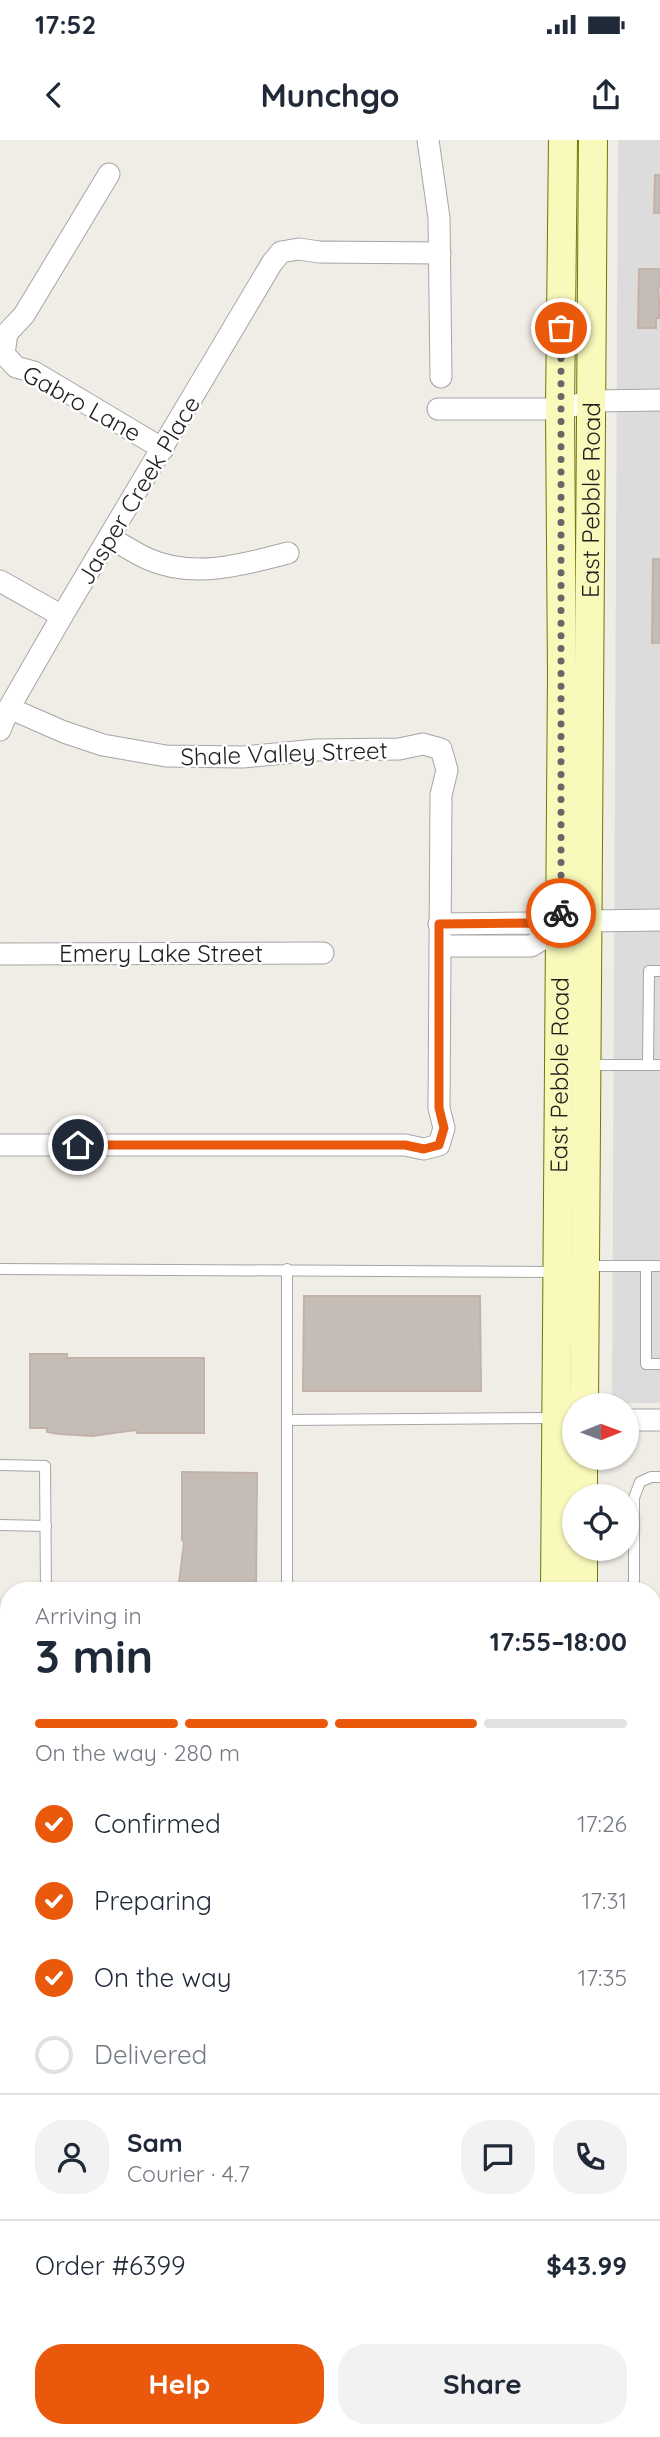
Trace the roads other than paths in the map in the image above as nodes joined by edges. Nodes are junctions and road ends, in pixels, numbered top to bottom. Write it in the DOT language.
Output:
graph roads {
  1 [pos="428,140"];
  2 [pos="562,140"];
  3 [pos="593,140"];
  4 [pos="109,174"];
  5 [pos="440,253"];
  6 [pos="441,377"];
  7 [pos="660,400"];
  8 [pos="592,401"];
  9 [pos="438,409"];
  10 [pos="560,409"];
  11 [pos="163,449"];
  12 [pos="110,538"];
  13 [pos="288,553"];
  14 [pos="0,581"];
  15 [pos="62,616"];
  16 [pos="9,708"];
  17 [pos="0,730"];
  18 [pos="660,920"];
  19 [pos="588,921"];
  20 [pos="439,924"];
  21 [pos="561,929"];
  22 [pos="440,946"];
  23 [pos="323,953"];
  24 [pos="0,954"];
  25 [pos="660,971"];
  26 [pos="587,1065"];
  27 [pos="654,1065"];
  28 [pos="0,1144"];
  29 [pos="586,1266"];
  30 [pos="646,1266"];
  31 [pos="660,1266"];
  32 [pos="0,1269"];
  33 [pos="287,1269"];
  34 [pos="556,1272"];
  35 [pos="660,1364"];
  36 [pos="563,1393"];
  37 [pos="583,1393"];
  38 [pos="562,1418"];
  39 [pos="287,1420"];
  40 [pos="639,1420"];
  41 [pos="660,1420"];
  42 [pos="0,1465"];
  43 [pos="562,1470"];
  44 [pos="660,1477"];
  45 [pos="0,1525"];
  46 [pos="46,1526"];
  47 [pos="583,1561"];
  48 [pos="46,1582"];
  49 [pos="287,1582"];
  50 [pos="556,1582"];
  51 [pos="583,1582"];
  52 [pos="634,1582"];
  1 -- 5 [label="street"];
  2 -- 10 [label="main road, East Pebble Road"];
  3 -- 8 [label="main road, East Pebble Road"];
  4 -- 11 [label="street, Gabro Lane"];
  5 -- 6 [label="street"];
  5 -- 11 [label="street, Jasper Creek Place"];
  7 -- 8 [label="street"];
  8 -- 10 [label="street"];
  8 -- 19 [label="main road, East Pebble Road"];
  9 -- 10 [label="street"];
  10 -- 21 [label="main road, East Pebble Road"];
  11 -- 12 [label="street, Jasper Creek Place"];
  12 -- 13 [label="street"];
  12 -- 15 [label="street, Jasper Creek Place"];
  14 -- 15 [label="street"];
  15 -- 16 [label="street, Jasper Creek Place"];
  16 -- 17 [label="street, Jasper Creek Place"];
  16 -- 20 [label="street, Shale Valley Street"];
  18 -- 19 [label="street"];
  19 -- 21 [label="street"];
  19 -- 26 [label="main road, East Pebble Road"];
  20 -- 21 [label="street"];
  20 -- 22 [label="street"];
  21 -- 22 [label="street"];
  21 -- 34 [label="main road, East Pebble Road"];
  22 -- 28 [label="street"];
  23 -- 24 [label="street, Emery Lake Street"];
  25 -- 27 [label="lane"];
  26 -- 27 [label="lane"];
  26 -- 29 [label="main road, East Pebble Road"];
  29 -- 30 [label="lane"];
  29 -- 37 [label="main road, East Pebble Road"];
  30 -- 31 [label="lane"];
  30 -- 35 [label="lane"];
  32 -- 33 [label="lane"];
  33 -- 34 [label="lane"];
  33 -- 39 [label="lane"];
  34 -- 36 [label="main road, East Pebble Road"];
  38 -- 39 [label="lane"];
  39 -- 49 [label="lane"];
  40 -- 41 [label="street"];
  42 -- 46 [label="lane"];
  43 -- 50 [label="main road, East Pebble Road"];
  44 -- 52 [label="lane"];
  45 -- 46 [label="lane"];
  46 -- 48 [label="lane"];
  47 -- 51 [label="main road"];
}
